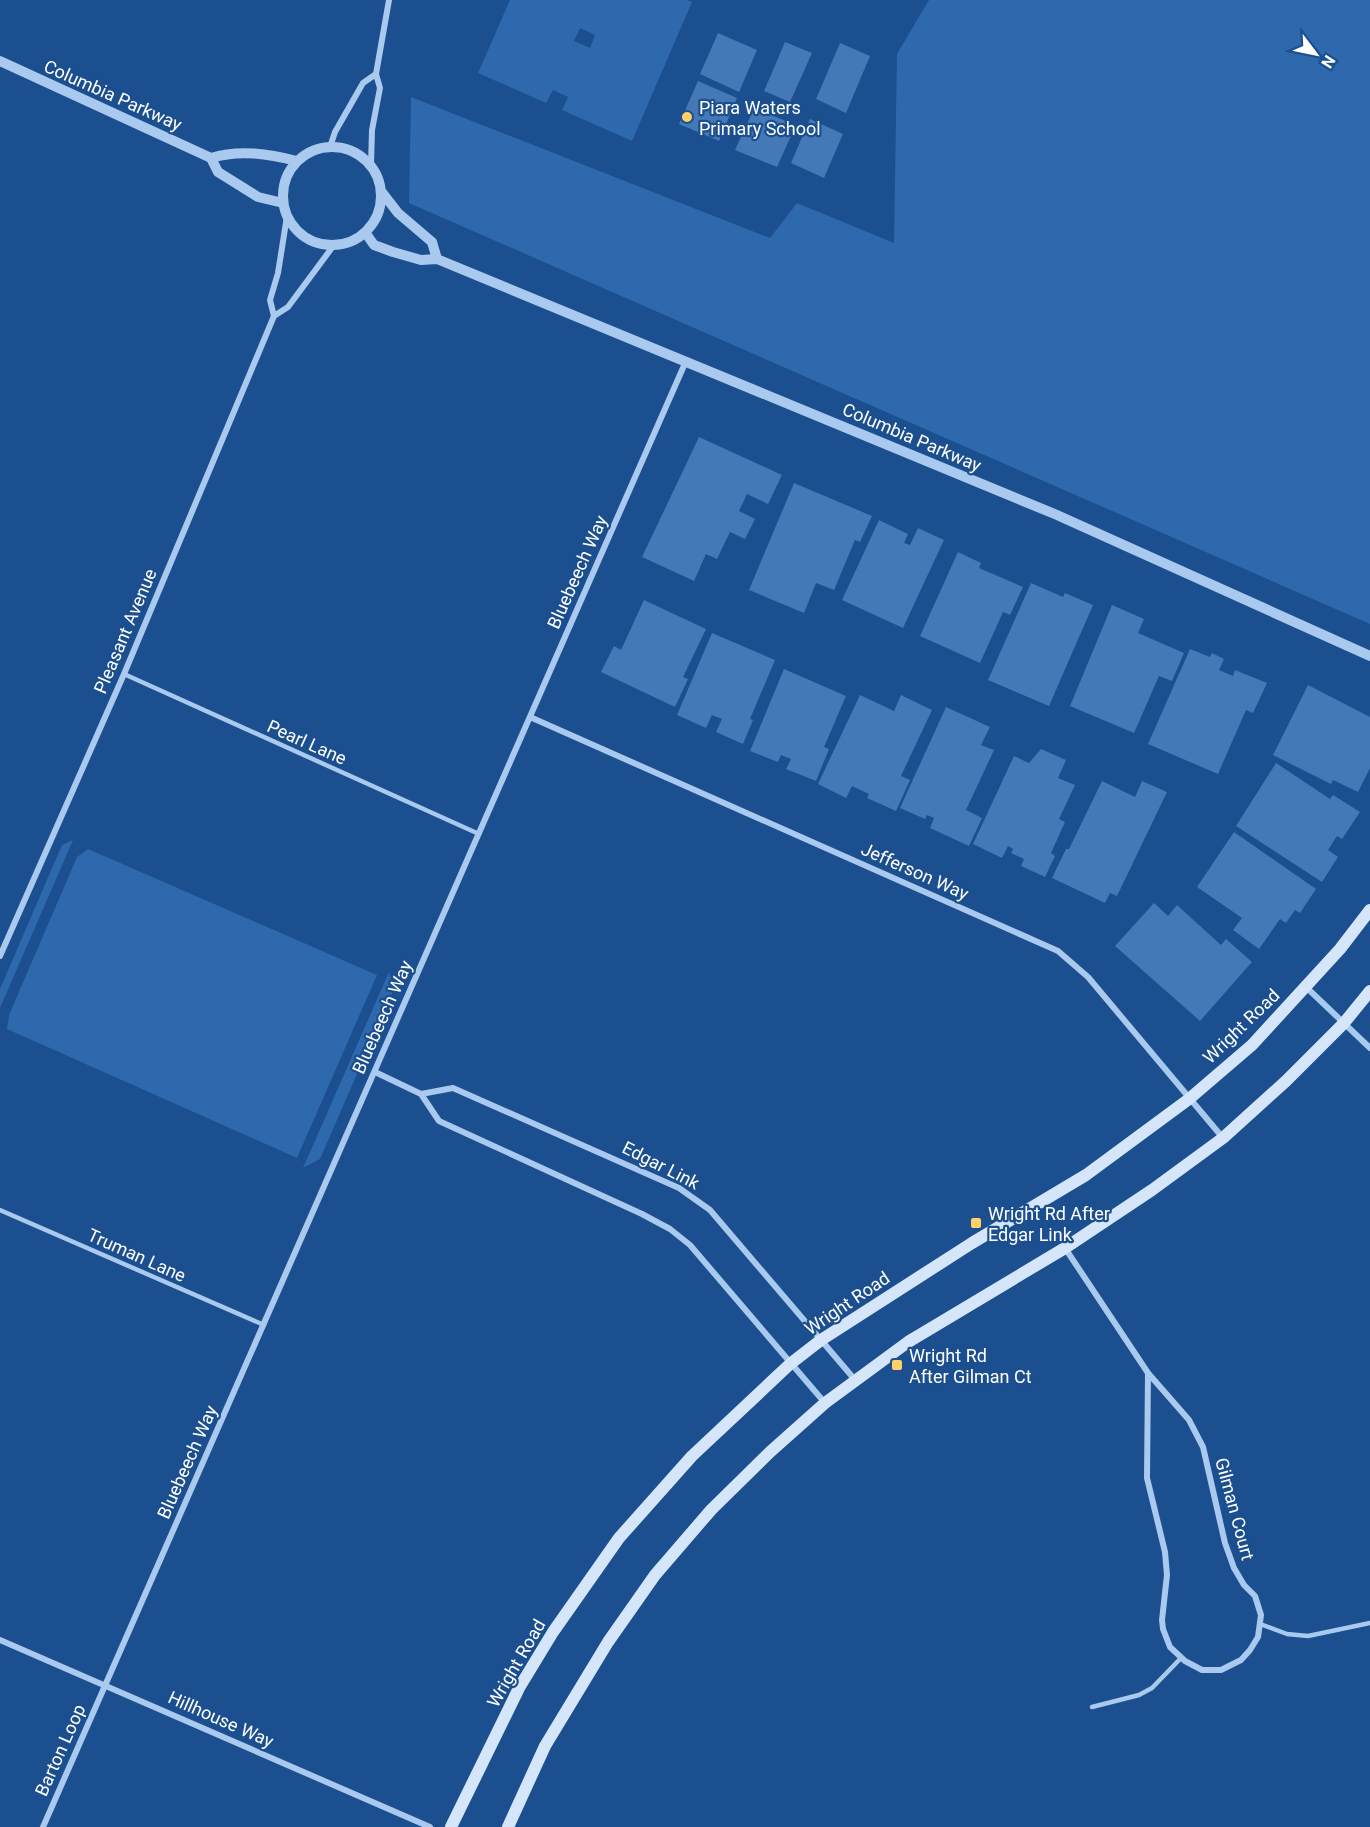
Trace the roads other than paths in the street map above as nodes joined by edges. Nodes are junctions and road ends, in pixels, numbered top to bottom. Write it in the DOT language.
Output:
graph roads {
  1 [pos="389,0"];
  2 [pos="0,62"];
  3 [pos="376,74"];
  4 [pos="330,147"];
  5 [pos="211,158"];
  6 [pos="297,161"];
  7 [pos="371,165"];
  8 [pos="381,191"];
  9 [pos="283,203"];
  10 [pos="287,216"];
  11 [pos="365,232"];
  12 [pos="334,245"];
  13 [pos="438,259"];
  14 [pos="274,316"];
  15 [pos="686,361"];
  16 [pos="1370,656"];
  17 [pos="124,674"];
  18 [pos="530,717"];
  19 [pos="479,834"];
  20 [pos="1370,910"];
  21 [pos="0,956"];
  22 [pos="1306,987"];
  23 [pos="1370,991"];
  24 [pos="1344,1023"];
  25 [pos="1370,1048"];
  26 [pos="375,1072"];
  27 [pos="421,1094"];
  28 [pos="1189,1099"];
  29 [pos="1223,1138"];
  30 [pos="0,1210"];
  31 [pos="1065,1248"];
  32 [pos="264,1325"];
  33 [pos="822,1340"];
  34 [pos="790,1364"];
  35 [pos="1148,1373"];
  36 [pos="856,1381"];
  37 [pos="825,1403"];
  38 [pos="1370,1623"];
  39 [pos="1260,1624"];
  40 [pos="0,1640"];
  41 [pos="1181,1658"];
  42 [pos="105,1685"];
  43 [pos="1092,1707"];
  44 [pos="43,1827"];
  45 [pos="430,1827"];
  46 [pos="451,1827"];
  47 [pos="508,1827"];
  1 -- 3 [label="street"];
  2 -- 5 [label="street, Columbia Parkway"];
  3 -- 4 [label="street"];
  3 -- 7 [label="street"];
  4 -- 6 [label="street"];
  4 -- 7 [label="street"];
  5 -- 6 [label="street"];
  5 -- 9 [label="street, Columbia Parkway"];
  6 -- 9 [label="street"];
  7 -- 8 [label="street"];
  8 -- 11 [label="street"];
  8 -- 13 [label="street"];
  9 -- 10 [label="street"];
  10 -- 12 [label="street"];
  10 -- 14 [label="street, Pleasant Avenue"];
  11 -- 12 [label="street"];
  11 -- 13 [label="street, Columbia Parkway"];
  12 -- 14 [label="street, Pleasant Avenue"];
  13 -- 15 [label="street, Columbia Parkway"];
  14 -- 17 [label="street, Pleasant Avenue"];
  15 -- 16 [label="street, Columbia Parkway"];
  15 -- 18 [label="street, Bluebeech Way"];
  17 -- 19 [label="lane, Pearl Lane"];
  17 -- 21 [label="street, Pleasant Avenue"];
  18 -- 19 [label="street, Bluebeech Way"];
  18 -- 28 [label="street, Jefferson Way"];
  19 -- 26 [label="street, Bluebeech Way"];
  20 -- 22 [label="main road, Wright Road"];
  22 -- 24 [label="street"];
  22 -- 28 [label="main road, Wright Road"];
  23 -- 24 [label="main road"];
  24 -- 25 [label="street"];
  24 -- 29 [label="main road"];
  26 -- 27 [label="street"];
  26 -- 32 [label="street, Bluebeech Way"];
  27 -- 33 [label="street, Edgar Link"];
  27 -- 34 [label="street"];
  28 -- 29 [label="street, Jefferson Way"];
  28 -- 33 [label="main road, Wright Road"];
  29 -- 31 [label="main road"];
  30 -- 32 [label="lane, Truman Lane"];
  31 -- 35 [label="street, Gilman Court"];
  31 -- 36 [label="main road"];
  32 -- 42 [label="street, Bluebeech Way"];
  33 -- 34 [label="main road, Wright Road"];
  33 -- 36 [label="street, Edgar Link"];
  34 -- 37 [label="street"];
  34 -- 46 [label="main road, Wright Road"];
  35 -- 39 [label="street, Gilman Court"];
  35 -- 41 [label="street"];
  36 -- 37 [label="main road"];
  37 -- 47 [label="main road"];
  38 -- 39 [label="lane"];
  39 -- 41 [label="street"];
  40 -- 42 [label="street, Hillhouse Way"];
  41 -- 43 [label="lane"];
  42 -- 44 [label="street, Barton Loop"];
  42 -- 45 [label="street, Hillhouse Way"];
}
